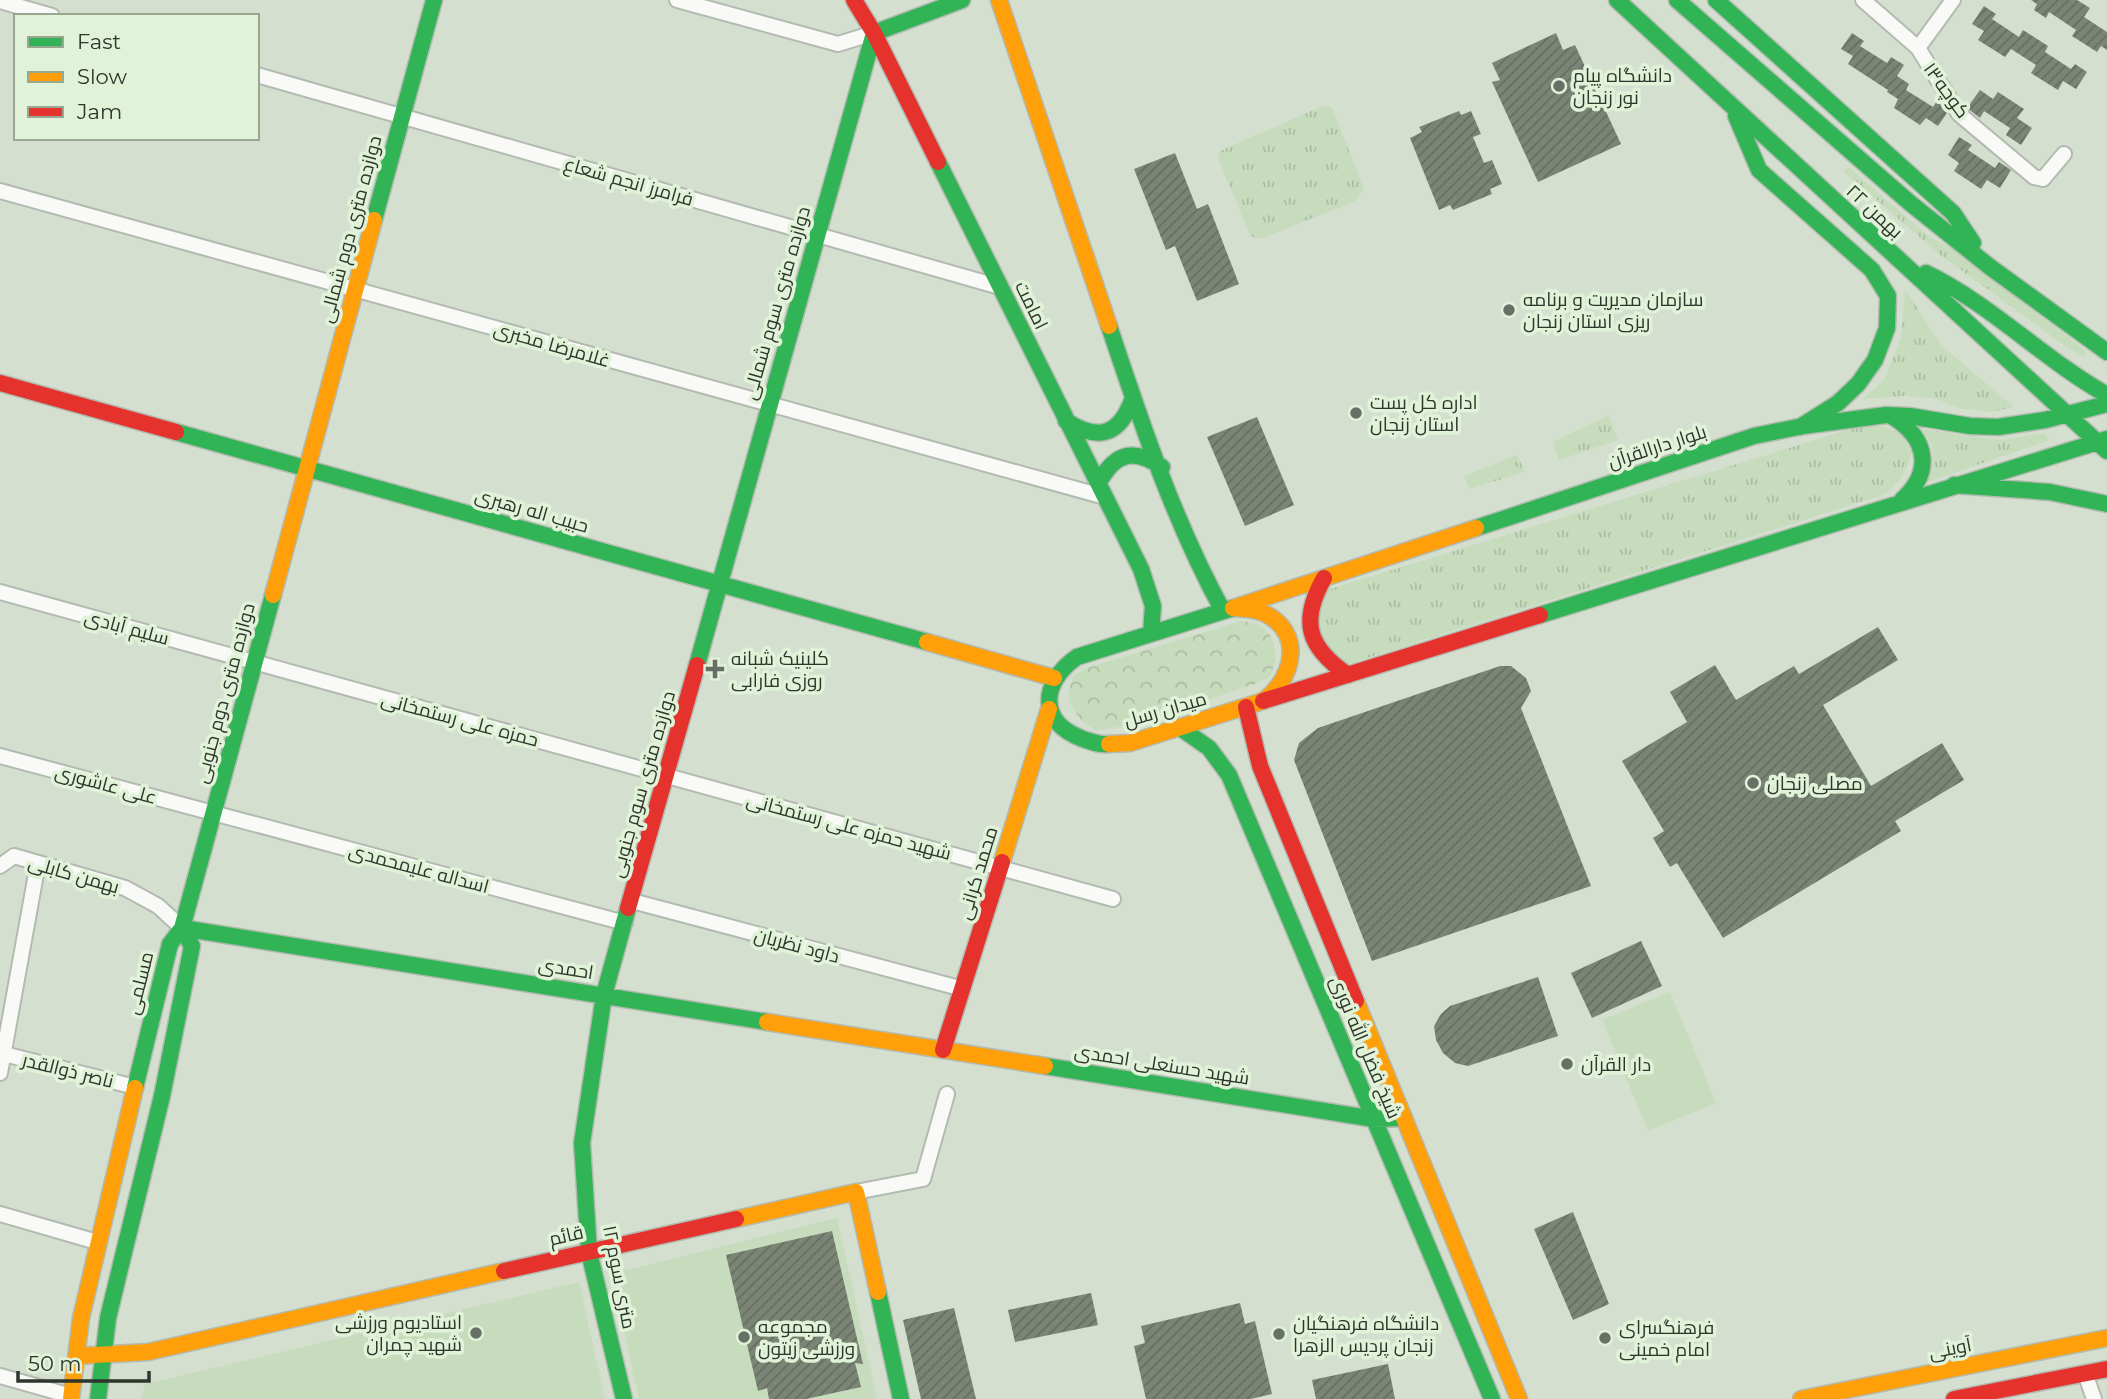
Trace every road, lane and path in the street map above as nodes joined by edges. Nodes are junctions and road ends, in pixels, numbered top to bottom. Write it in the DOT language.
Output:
graph roads {
  1 [pos="434,0"];
  2 [pos="677,0"];
  3 [pos="854,0"];
  4 [pos="962,0"];
  5 [pos="999,0"];
  6 [pos="1677,0"];
  7 [pos="1716,0"];
  8 [pos="1863,0"];
  9 [pos="1953,0"];
  10 [pos="0,1"];
  11 [pos="1617,1"];
  12 [pos="45,14"];
  13 [pos="874,33"];
  14 [pos="1918,48"];
  15 [pos="259,76"];
  16 [pos="1732,108"];
  17 [pos="402,116"];
  18 [pos="2064,154"];
  19 [pos="0,191"];
  20 [pos="817,235"];
  21 [pos="1898,261"];
  22 [pos="1990,268"];
  23 [pos="1000,287"];
  24 [pos="355,289"];
  25 [pos="2084,334"];
  26 [pos="2107,343"];
  27 [pos="2107,352"];
  28 [pos="0,383"];
  29 [pos="2107,395"];
  30 [pos="1133,398"];
  31 [pos="2107,404"];
  32 [pos="770,405"];
  33 [pos="1888,415"];
  34 [pos="2067,416"];
  35 [pos="1066,421"];
  36 [pos="2107,425"];
  37 [pos="1800,427"];
  38 [pos="2104,444"];
  39 [pos="1161,467"];
  40 [pos="306,469"];
  41 [pos="1954,485"];
  42 [pos="1102,490"];
  43 [pos="1897,504"];
  44 [pos="2107,504"];
  45 [pos="1324,578"];
  46 [pos="720,584"];
  47 [pos="0,592"];
  48 [pos="1228,610"];
  49 [pos="1151,634"];
  50 [pos="254,662"];
  51 [pos="1348,675"];
  52 [pos="1054,678"];
  53 [pos="1263,701"];
  54 [pos="1246,707"];
  55 [pos="1049,709"];
  56 [pos="1179,727"];
  57 [pos="0,756"];
  58 [pos="666,776"];
  59 [pos="213,813"];
  60 [pos="7,855"];
  61 [pos="38,863"];
  62 [pos="0,866"];
  63 [pos="1000,868"];
  64 [pos="1113,899"];
  65 [pos="632,901"];
  66 [pos="625,923"];
  67 [pos="182,928"];
  68 [pos="963,989"];
  69 [pos="604,995"];
  70 [pos="943,1050"];
  71 [pos="2,1054"];
  72 [pos="0,1073"];
  73 [pos="135,1087"];
  74 [pos="947,1094"];
  75 [pos="1404,1118"];
  76 [pos="1374,1119"];
  77 [pos="856,1192"];
  78 [pos="0,1214"];
  79 [pos="97,1242"];
  80 [pos="589,1252"];
  81 [pos="2107,1338"];
  82 [pos="103,1354"];
  83 [pos="77,1356"];
  84 [pos="2107,1369"];
  85 [pos="2085,1373"];
  86 [pos="0,1376"];
  87 [pos="71,1398"];
  88 [pos="1960,1398"];
  89 [pos="98,1399"];
  90 [pos="624,1399"];
  91 [pos="901,1399"];
  92 [pos="1492,1399"];
  93 [pos="1519,1399"];
  94 [pos="1801,1399"];
  95 [pos="2094,1399"];
  1 -- 17 [label="main road, دوازده متری دوم شمالی"];
  2 -- 13 [label="street"];
  3 -- 13 [label="main road, امامت"];
  4 -- 13 [label="main road"];
  5 -- 30 [label="main road"];
  6 -- 22 [label="main road, ۲۲ بهمن"];
  7 -- 22 [label="main road"];
  8 -- 14 [label="street, کوچه۱۳"];
  9 -- 14 [label="street"];
  10 -- 12 [label="street"];
  11 -- 16 [label="main road, ۲۲ بهمن"];
  13 -- 20 [label="main road, دوازده متری سوم شمالی"];
  13 -- 23 [label="main road, امامت"];
  14 -- 18 [label="street, کوچه۱۳"];
  15 -- 17 [label="street, فرامرز انجم شعاع"];
  16 -- 21 [label="main road, ۲۲ بهمن"];
  16 -- 37 [label="main road"];
  17 -- 20 [label="street, فرامرز انجم شعاع"];
  17 -- 24 [label="main road, دوازده متری دوم شمالی"];
  19 -- 24 [label="street, غلامرضا مخبری"];
  20 -- 23 [label="street, فرامرز انجم شعاع"];
  20 -- 32 [label="main road, دوازده متری سوم شمالی"];
  21 -- 29 [label="main road"];
  21 -- 34 [label="main road, ۲۲ بهمن"];
  22 -- 25 [label="main road, ۲۲ بهمن"];
  23 -- 35 [label="main road, امامت"];
  24 -- 32 [label="street, غلامرضا مخبری"];
  24 -- 40 [label="main road, دوازده متری دوم شمالی"];
  25 -- 26 [label="main road"];
  25 -- 27 [label="main road, ۲۲ بهمن"];
  28 -- 40 [label="main road, حبیب اله رهبری"];
  30 -- 35 [label="main road"];
  30 -- 39 [label="main road"];
  31 -- 34 [label="main road, بلوار دارالقرآن"];
  32 -- 42 [label="street, غلامرضا مخبری"];
  32 -- 46 [label="main road, دوازده متری سوم شمالی"];
  33 -- 34 [label="main road, بلوار دارالقرآن"];
  33 -- 37 [label="main road, بلوار دارالقرآن"];
  33 -- 43 [label="main road"];
  34 -- 36 [label="main road"];
  34 -- 38 [label="main road, ۲۲ بهمن"];
  35 -- 42 [label="main road, امامت"];
  37 -- 45 [label="main road, بلوار دارالقرآن"];
  38 -- 41 [label="main road"];
  39 -- 42 [label="main road"];
  39 -- 48 [label="main road"];
  40 -- 46 [label="main road, حبیب اله رهبری"];
  40 -- 50 [label="main road, دوازده متری دوم جنوبی"];
  41 -- 43 [label="main road"];
  41 -- 44 [label="main road"];
  42 -- 49 [label="main road, امامت"];
  43 -- 51 [label="main road"];
  45 -- 48 [label="main road, بلوار دارالقرآن"];
  45 -- 51 [label="main road"];
  46 -- 52 [label="main road, حبیب اله رهبری"];
  46 -- 58 [label="main road, دوازده متری سوم جنوبی"];
  47 -- 50 [label="street, سلیم آبادی"];
  48 -- 49 [label="main road, میدان رسل"];
  48 -- 53 [label="main road, میدان رسل"];
  49 -- 52 [label="main road, میدان رسل"];
  50 -- 58 [label="street, حمزه علی رستمخانی"];
  50 -- 59 [label="main road, دوازده متری دوم جنوبی"];
  51 -- 53 [label="main road"];
  52 -- 55 [label="main road"];
  53 -- 54 [label="main road, میدان رسل"];
  54 -- 56 [label="main road, میدان رسل"];
  54 -- 75 [label="main road, شیخ فضل الله نوری"];
  55 -- 56 [label="main road, میدان رسل"];
  55 -- 63 [label="main road, محمد کرانی"];
  56 -- 76 [label="main road, شیخ فضل الله نوری"];
  57 -- 59 [label="street, علی عاشوری"];
  58 -- 63 [label="street, شهید حمزه علی رستمخانی"];
  58 -- 65 [label="main road, دوازده متری سوم جنوبی"];
  59 -- 66 [label="street, اسداله علیمحمدی"];
  59 -- 67 [label="main road, دوازده متری دوم جنوبی"];
  60 -- 61 [label="street, بهمن کابلی"];
  60 -- 62 [label="street, بهمن کابلی"];
  61 -- 67 [label="street, بهمن کابلی"];
  61 -- 71 [label="street"];
  63 -- 64 [label="street, شهید حمزه علی رستمخانی"];
  63 -- 68 [label="main road, محمد کرانی"];
  65 -- 66 [label="main road, دوازده متری سوم جنوبی"];
  65 -- 68 [label="street, داود نظریان"];
  66 -- 69 [label="main road, دوازده متری سوم جنوبی"];
  67 -- 69 [label="main road, احمدی"];
  67 -- 73 [label="main road, مسلمی"];
  67 -- 82 [label="main road"];
  68 -- 70 [label="main road, محمد کرانی"];
  69 -- 70 [label="main road, احمدی"];
  69 -- 80 [label="main road, ۱۲ متری سوم"];
  70 -- 76 [label="main road, شهید حسنعلی احمدی"];
  71 -- 72 [label="street"];
  71 -- 73 [label="street, ناصر ذوالقدر"];
  73 -- 79 [label="main road, مسلمی"];
  74 -- 77 [label="street"];
  75 -- 76 [label="main road, شهید حسنعلی احمدی"];
  75 -- 93 [label="main road, شیخ فضل الله نوری"];
  76 -- 92 [label="main road, شیخ فضل الله نوری"];
  77 -- 80 [label="main road, قائم"];
  77 -- 91 [label="main road"];
  78 -- 79 [label="street"];
  79 -- 83 [label="main road, مسلمی"];
  80 -- 82 [label="main road, قائم"];
  80 -- 90 [label="main road, ۱۲ متری سوم"];
  81 -- 94 [label="main road, آوینی"];
  82 -- 83 [label="main road, قائم"];
  82 -- 89 [label="main road"];
  83 -- 87 [label="main road, مسلمی"];
  84 -- 85 [label="main road"];
  85 -- 88 [label="main road"];
  85 -- 95 [label="street"];
  86 -- 87 [label="street"];
}
